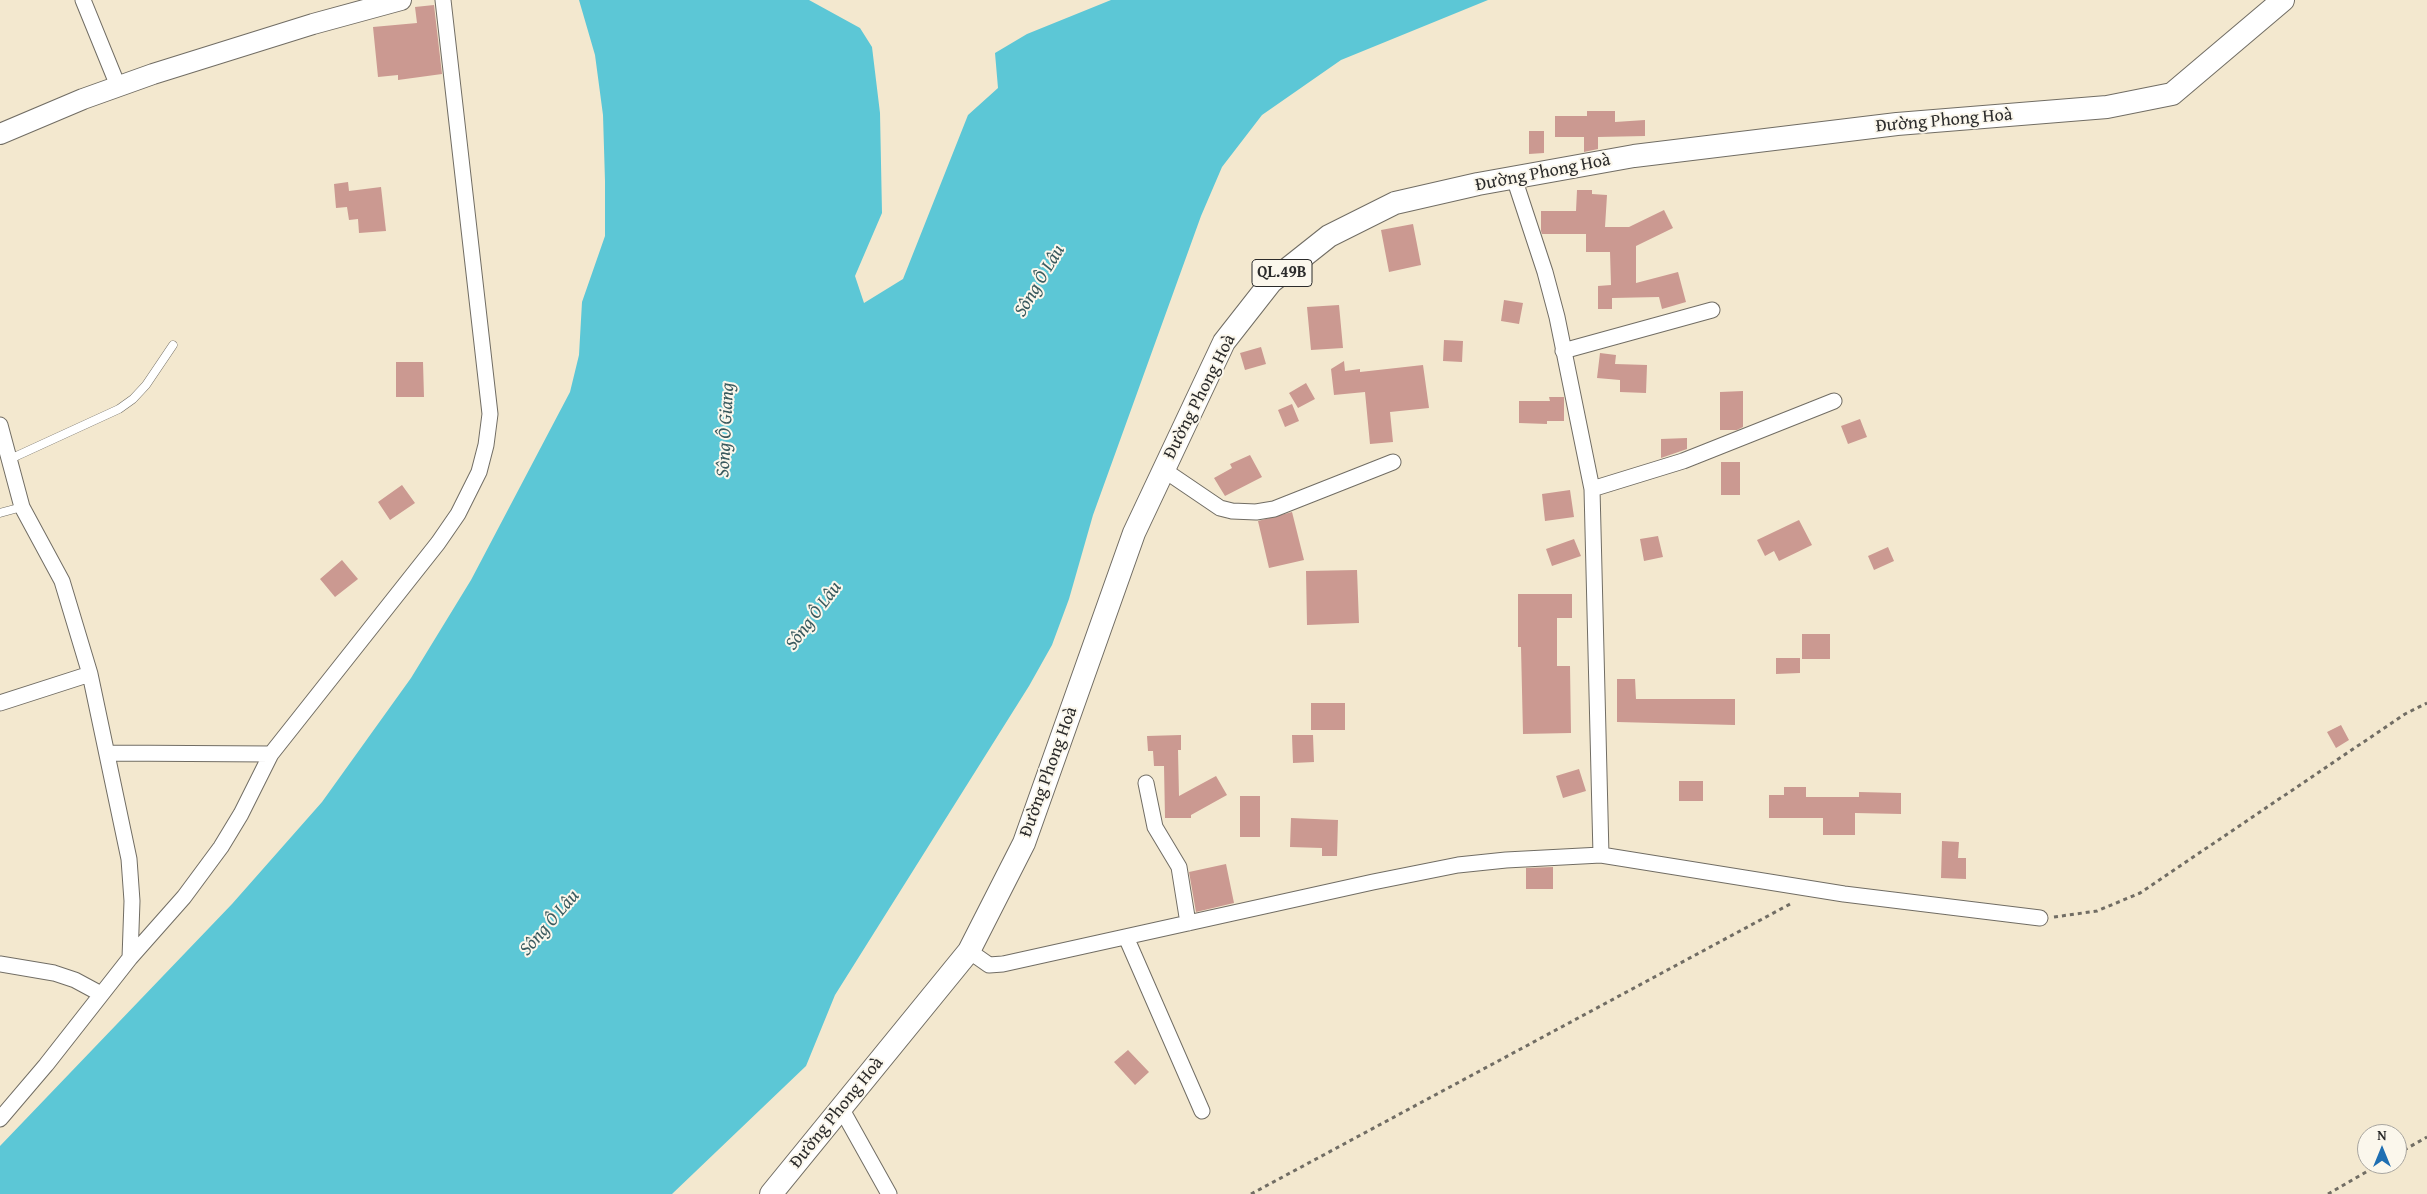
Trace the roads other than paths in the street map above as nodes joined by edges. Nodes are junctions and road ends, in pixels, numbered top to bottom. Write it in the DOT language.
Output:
graph roads {
  1 [pos="83,0"];
  2 [pos="401,0"];
  3 [pos="443,0"];
  4 [pos="2283,0"];
  5 [pos="118,86"];
  6 [pos="0,134"];
  7 [pos="1514,178"];
  8 [pos="1712,310"];
  9 [pos="173,345"];
  10 [pos="1563,351"];
  11 [pos="1834,401"];
  12 [pos="0,425"];
  13 [pos="10,458"];
  14 [pos="1393,462"];
  15 [pos="1164,470"];
  16 [pos="1592,489"];
  17 [pos="22,507"];
  18 [pos="0,514"];
  19 [pos="90,674"];
  20 [pos="0,703"];
  21 [pos="108,753"];
  22 [pos="271,754"];
  23 [pos="1146,783"];
  24 [pos="1601,855"];
  25 [pos="2040,918"];
  26 [pos="1188,923"];
  27 [pos="1126,936"];
  28 [pos="968,952"];
  29 [pos="130,958"];
  30 [pos="0,964"];
  31 [pos="101,994"];
  32 [pos="841,1108"];
  33 [pos="1202,1111"];
  34 [pos="0,1118"];
  35 [pos="771,1194"];
  36 [pos="889,1194"];
  1 -- 5 [label="street"];
  2 -- 5 [label="street"];
  3 -- 22 [label="street"];
  4 -- 7 [label="main road, Đường Phong Hoà / QL.49B"];
  5 -- 6 [label="street"];
  7 -- 10 [label="street"];
  7 -- 15 [label="main road, Đường Phong Hoà / QL.49B"];
  8 -- 10 [label="street"];
  9 -- 13 [label="lane"];
  10 -- 16 [label="street"];
  11 -- 16 [label="street"];
  12 -- 13 [label="street"];
  13 -- 17 [label="street"];
  14 -- 15 [label="street"];
  15 -- 28 [label="main road, Đường Phong Hoà / QL.49B"];
  16 -- 24 [label="street"];
  17 -- 18 [label="lane"];
  17 -- 19 [label="street"];
  19 -- 20 [label="street"];
  19 -- 21 [label="street"];
  21 -- 22 [label="street"];
  21 -- 29 [label="street"];
  22 -- 29 [label="street"];
  23 -- 26 [label="street"];
  24 -- 25 [label="street"];
  24 -- 26 [label="street"];
  26 -- 27 [label="street"];
  27 -- 28 [label="street"];
  27 -- 33 [label="street"];
  28 -- 32 [label="main road, Đường Phong Hoà / QL.49B"];
  29 -- 31 [label="street"];
  30 -- 31 [label="street"];
  31 -- 34 [label="street"];
  32 -- 35 [label="main road, Đường Phong Hoà / QL.49B"];
  32 -- 36 [label="street"];
}
